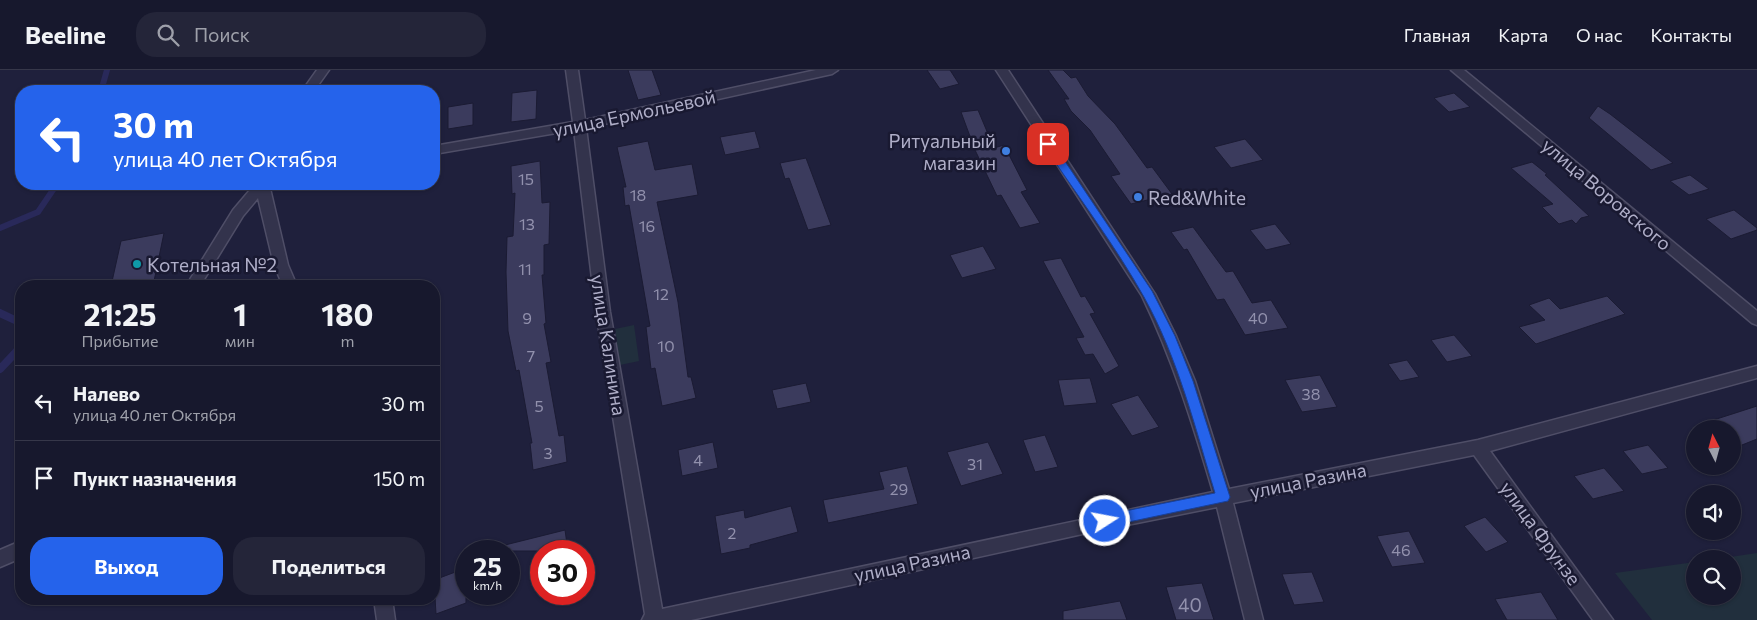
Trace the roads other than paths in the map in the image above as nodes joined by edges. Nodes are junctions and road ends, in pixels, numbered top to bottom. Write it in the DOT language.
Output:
graph roads {
  1 [pos="324,70"];
  2 [pos="572,70"];
  3 [pos="832,70"];
  4 [pos="1002,70"];
  5 [pos="1457,70"];
  6 [pos="313,85"];
  7 [pos="580,125"];
  8 [pos="440,149"];
  9 [pos="256,190"];
  10 [pos="262,190"];
  11 [pos="197,280"];
  12 [pos="287,280"];
  13 [pos="1757,318"];
  14 [pos="1757,372"];
  15 [pos="1478,447"];
  16 [pos="1223,497"];
  17 [pos="15,553"];
  18 [pos="0,559"];
  19 [pos="384,605"];
  20 [pos="386,620"];
  21 [pos="653,620"];
  22 [pos="1254,620"];
  23 [pos="1604,620"];
  1 -- 6 [label="street"];
  2 -- 7 [label="street, улица Калинина"];
  3 -- 7 [label="street, улица Ермольевой"];
  4 -- 16 [label="street"];
  5 -- 13 [label="street, улица Воровского"];
  7 -- 8 [label="street, улица Ермольевой"];
  7 -- 21 [label="street, улица Калинина"];
  9 -- 11 [label="street"];
  10 -- 12 [label="street"];
  14 -- 15 [label="street, улица Разина"];
  15 -- 16 [label="street, улица Разина"];
  15 -- 23 [label="street, улица Фрунзе"];
  16 -- 21 [label="street, улица Разина"];
  16 -- 22 [label="street"];
  17 -- 18 [label="street"];
  19 -- 20 [label="street"];
}
